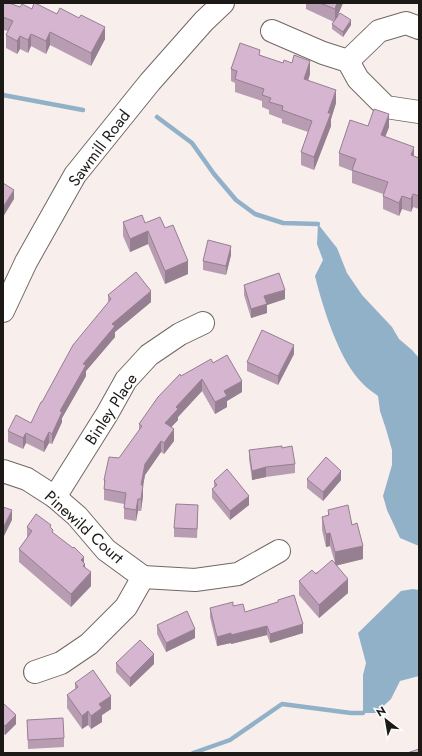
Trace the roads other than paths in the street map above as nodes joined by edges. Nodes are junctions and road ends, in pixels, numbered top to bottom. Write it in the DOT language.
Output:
graph roads {
  1 [pos="223,3"];
  2 [pos="419,28"];
  3 [pos="272,31"];
  4 [pos="348,61"];
  5 [pos="419,112"];
  6 [pos="3,311"];
  7 [pos="203,323"];
  8 [pos="3,470"];
  9 [pos="55,497"];
  10 [pos="279,551"];
  11 [pos="143,577"];
  12 [pos="35,672"];
  1 -- 6 [label="street, Sawmill Road"];
  2 -- 4 [label="street"];
  3 -- 4 [label="street"];
  4 -- 5 [label="street"];
  7 -- 9 [label="street, Binley Place"];
  8 -- 9 [label="street, Pinewild Court"];
  9 -- 11 [label="street, Pinewild Court"];
  10 -- 11 [label="street"];
  11 -- 12 [label="street"];
}
